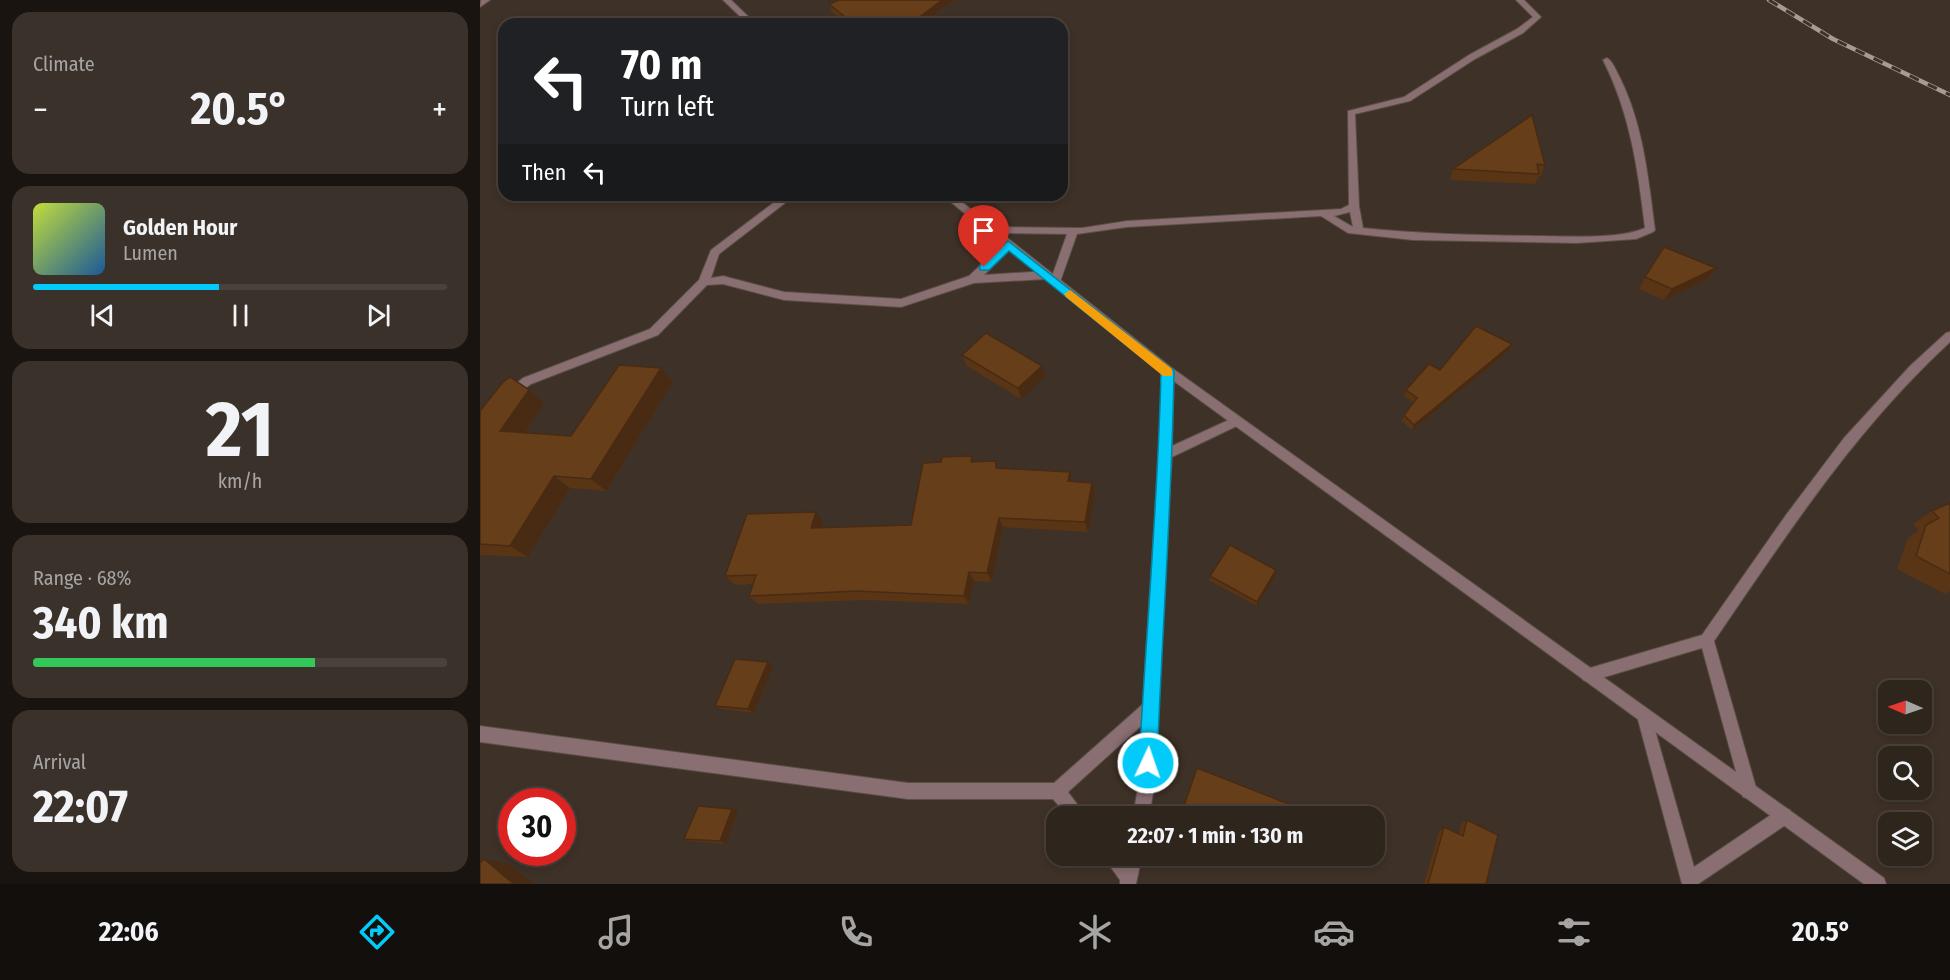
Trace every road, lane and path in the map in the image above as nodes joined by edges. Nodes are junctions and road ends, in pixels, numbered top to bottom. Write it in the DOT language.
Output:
graph roads {
  1 [pos="486,0"];
  2 [pos="727,0"];
  3 [pos="1520,0"];
  4 [pos="480,4"];
  5 [pos="746,18"];
  6 [pos="1607,60"];
  7 [pos="782,201"];
  8 [pos="954,201"];
  9 [pos="1354,206"];
  10 [pos="1323,213"];
  11 [pos="990,230"];
  12 [pos="1073,231"];
  13 [pos="1359,231"];
  14 [pos="1008,245"];
  15 [pos="973,279"];
  16 [pos="1051,279"];
  17 [pos="704,282"];
  18 [pos="1950,336"];
  19 [pos="1168,371"];
  20 [pos="499,401"];
  21 [pos="1237,421"];
  22 [pos="1166,454"];
  23 [pos="1707,640"];
  24 [pos="1588,675"];
  25 [pos="1151,707"];
  26 [pos="1644,716"];
  27 [pos="480,735"];
  28 [pos="1057,791"];
  29 [pos="1749,791"];
  30 [pos="1070,806"];
  31 [pos="1143,806"];
  32 [pos="1784,816"];
  33 [pos="1118,866"];
  34 [pos="1132,866"];
  35 [pos="1129,881"];
  36 [pos="1689,882"];
  37 [pos="1878,884"];
  1 -- 4 [label="street"];
  2 -- 5 [label="street"];
  3 -- 9 [label="street"];
  6 -- 13 [label="street"];
  7 -- 17 [label="street"];
  8 -- 11 [label="street"];
  9 -- 10 [label="street"];
  9 -- 13 [label="street"];
  10 -- 12 [label="street"];
  10 -- 13 [label="street"];
  11 -- 12 [label="street"];
  11 -- 14 [label="street"];
  12 -- 16 [label="street"];
  14 -- 15 [label="street"];
  14 -- 16 [label="street"];
  15 -- 16 [label="street"];
  15 -- 17 [label="street"];
  16 -- 19 [label="street"];
  17 -- 20 [label="street"];
  18 -- 23 [label="street"];
  19 -- 21 [label="street"];
  19 -- 22 [label="street"];
  21 -- 22 [label="street"];
  21 -- 24 [label="street"];
  22 -- 25 [label="street"];
  23 -- 24 [label="street"];
  23 -- 29 [label="street"];
  24 -- 26 [label="street"];
  25 -- 28 [label="street"];
  25 -- 31 [label="street"];
  26 -- 29 [label="street"];
  26 -- 36 [label="street"];
  27 -- 28 [label="street"];
  28 -- 30 [label="street"];
  29 -- 32 [label="street"];
  32 -- 36 [label="street"];
  32 -- 37 [label="street"];
  33 -- 35 [label="street"];
  34 -- 35 [label="street"];
}
